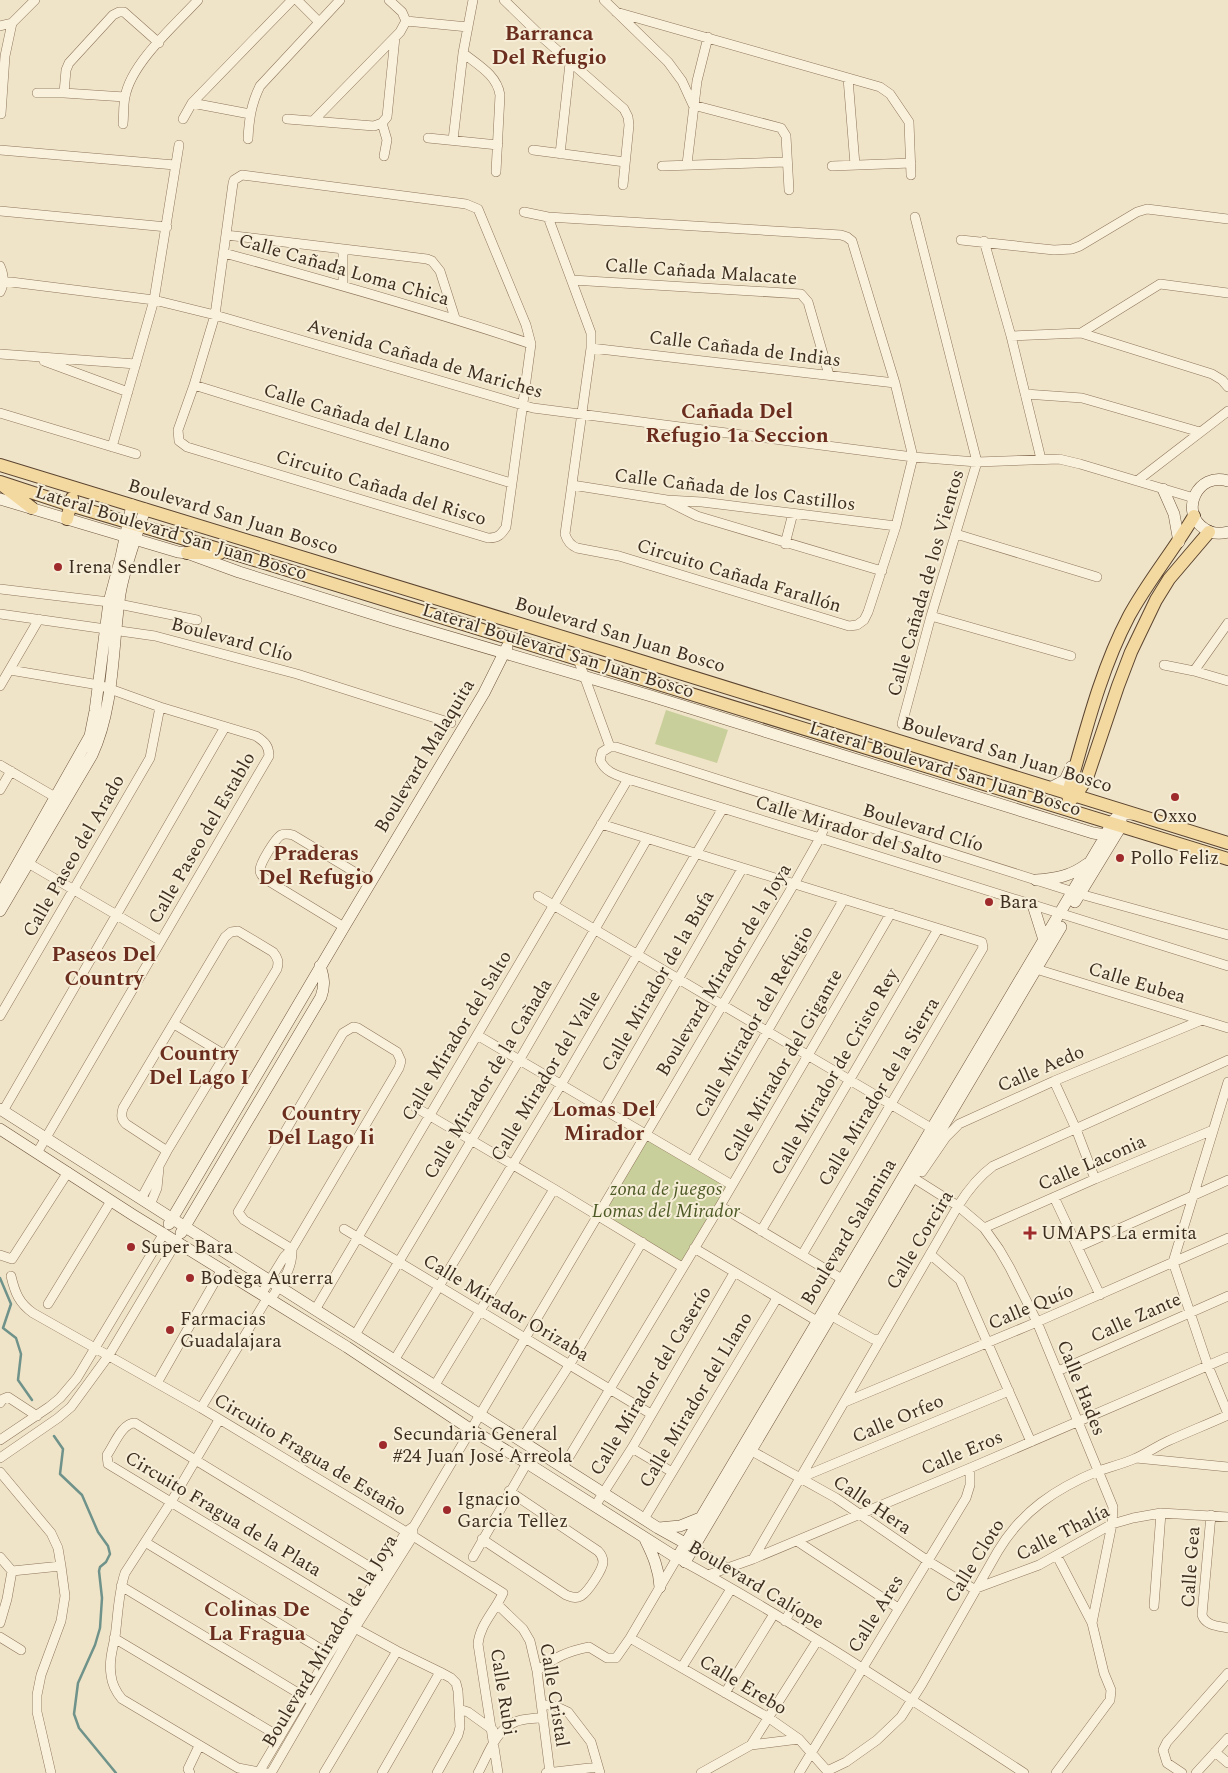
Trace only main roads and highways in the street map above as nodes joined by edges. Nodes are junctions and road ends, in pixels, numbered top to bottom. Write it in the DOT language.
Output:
graph roads {
  1 [pos="0,465"];
  2 [pos="0,483"];
  3 [pos="76,488"];
  4 [pos="70,505"];
  5 [pos="32,508"];
  6 [pos="1194,516"];
  7 [pos="67,519"];
  8 [pos="1209,532"];
  9 [pos="187,553"];
  10 [pos="232,553"];
  11 [pos="615,653"];
  12 [pos="610,668"];
  13 [pos="1090,769"];
  14 [pos="1036,783"];
  15 [pos="1071,797"];
  16 [pos="1030,798"];
  17 [pos="1054,806"];
  18 [pos="1079,814"];
  19 [pos="1114,820"];
  20 [pos="1228,843"];
  21 [pos="1228,859"];
  1 -- 3 [label="main road, Boulevard San Juan Bosco"];
  2 -- 4 [label="main road, Boulevard San Juan Bosco"];
  2 -- 5 [label="main road"];
  3 -- 4 [label="main road"];
  3 -- 11 [label="main road, Boulevard San Juan Bosco"];
  4 -- 7 [label="main road"];
  4 -- 10 [label="main road, Boulevard San Juan Bosco"];
  6 -- 15 [label="main road"];
  8 -- 13 [label="main road"];
  9 -- 10 [label="main road"];
  10 -- 12 [label="main road, Boulevard San Juan Bosco"];
  11 -- 12 [label="main road"];
  11 -- 14 [label="main road, Boulevard San Juan Bosco"];
  12 -- 16 [label="main road, Boulevard San Juan Bosco"];
  13 -- 15 [label="main road"];
  13 -- 19 [label="main road"];
  14 -- 15 [label="main road, Boulevard San Juan Bosco"];
  14 -- 16 [label="main road"];
  15 -- 17 [label="main road"];
  15 -- 18 [label="main road"];
  15 -- 19 [label="main road, Boulevard San Juan Bosco"];
  16 -- 17 [label="main road, Boulevard San Juan Bosco"];
  17 -- 18 [label="main road, Boulevard San Juan Bosco"];
  18 -- 19 [label="main road, Boulevard San Juan Bosco"];
  19 -- 20 [label="main road"];
  19 -- 21 [label="main road, Boulevard San Juan Bosco"];
}
